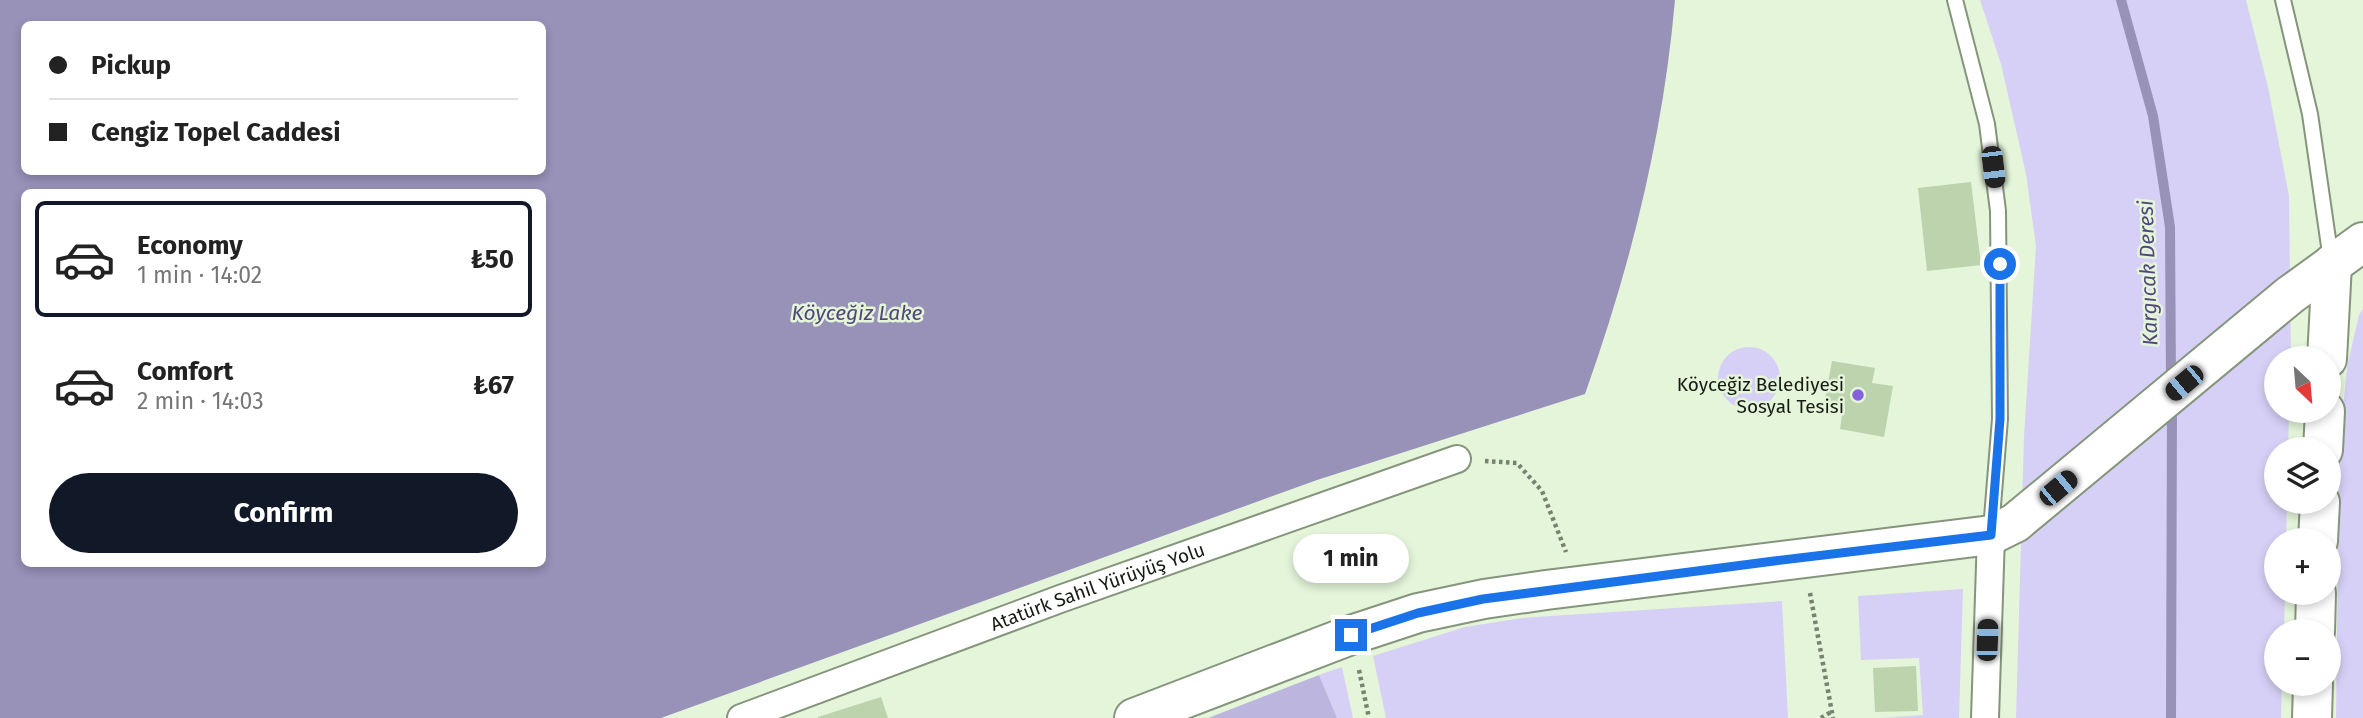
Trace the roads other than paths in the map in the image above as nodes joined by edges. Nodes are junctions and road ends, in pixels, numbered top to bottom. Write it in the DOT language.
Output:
graph roads {
  1 [pos="1955,0"];
  2 [pos="2283,0"];
  3 [pos="2363,242"];
  4 [pos="2332,264"];
  5 [pos="2328,346"];
  6 [pos="1457,459"];
  7 [pos="2003,529"];
  8 [pos="2313,696"];
  9 [pos="741,718"];
  10 [pos="1134,718"];
  11 [pos="1985,718"];
  12 [pos="2312,718"];
  1 -- 7 [label="lane"];
  2 -- 4 [label="lane"];
  3 -- 4 [label="street"];
  4 -- 5 [label="street"];
  4 -- 7 [label="street"];
  6 -- 9 [label="street, Atatürk Sahil Yürüyüş Yolu"];
  7 -- 10 [label="street"];
  7 -- 11 [label="street"];
  8 -- 12 [label="street"];
}
